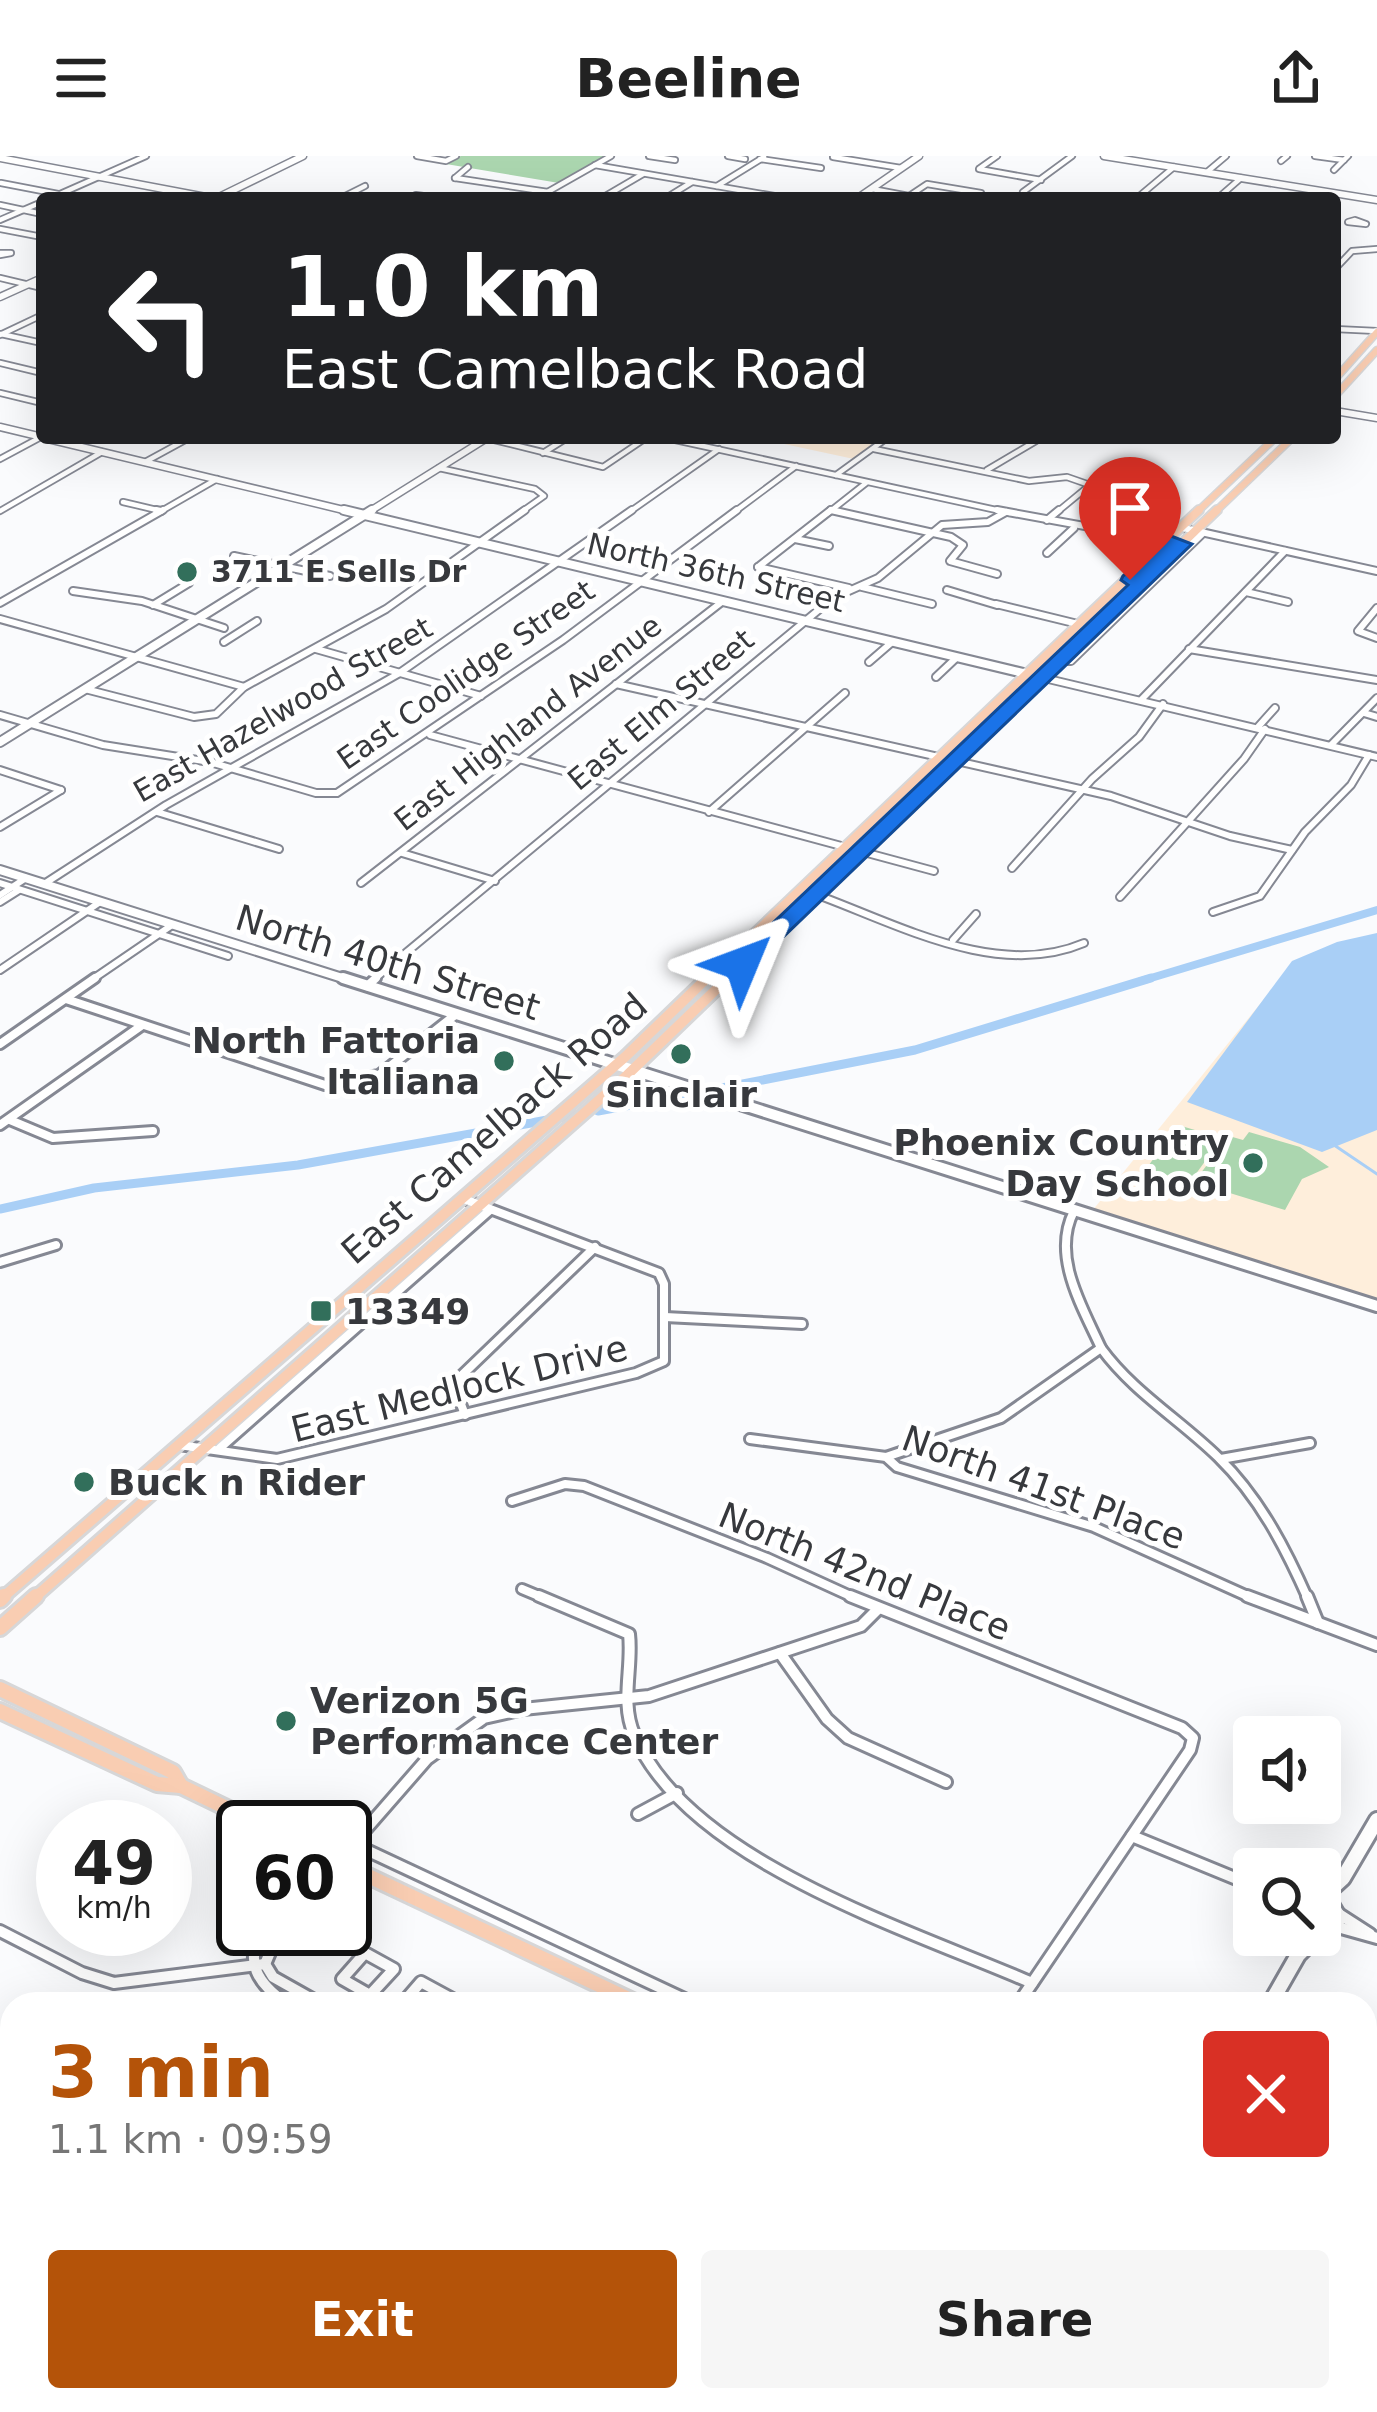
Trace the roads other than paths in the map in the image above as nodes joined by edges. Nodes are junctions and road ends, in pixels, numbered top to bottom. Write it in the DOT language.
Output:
graph roads {
  1 [pos="146,156"];
  2 [pos="303,156"];
  3 [pos="417,156"];
  4 [pos="456,156"];
  5 [pos="610,156"];
  6 [pos="650,156"];
  7 [pos="728,156"];
  8 [pos="920,156"];
  9 [pos="997,156"];
  10 [pos="1072,156"];
  11 [pos="1104,156"];
  12 [pos="1226,156"];
  13 [pos="1287,156"];
  14 [pos="1315,156"];
  15 [pos="833,157"];
  16 [pos="0,158"];
  17 [pos="763,158"];
  18 [pos="1346,158"];
  19 [pos="745,159"];
  20 [pos="675,160"];
  21 [pos="1281,161"];
  22 [pos="595,165"];
  23 [pos="468,167"];
  24 [pos="1174,167"];
  25 [pos="820,168"];
  26 [pos="902,168"];
  27 [pos="1334,170"];
  28 [pos="1207,172"];
  29 [pos="644,173"];
  30 [pos="100,177"];
  31 [pos="1241,178"];
  32 [pos="1041,180"];
  33 [pos="0,182"];
  34 [pos="693,182"];
  35 [pos="364,186"];
  36 [pos="717,186"];
  37 [pos="872,188"];
  38 [pos="741,190"];
  39 [pos="1319,190"];
  40 [pos="50,192"];
  41 [pos="65,192"];
  42 [pos="181,192"];
  43 [pos="227,192"];
  44 [pos="352,192"];
  45 [pos="548,192"];
  46 [pos="612,192"];
  47 [pos="676,192"];
  48 [pos="738,192"];
  49 [pos="752,192"];
  50 [pos="866,192"];
  51 [pos="896,192"];
  52 [pos="915,192"];
  53 [pos="962,192"];
  54 [pos="1023,192"];
  55 [pos="1144,192"];
  56 [pos="1225,192"];
  57 [pos="1317,192"];
  58 [pos="1331,192"];
  59 [pos="1341,194"];
  60 [pos="1377,200"];
  61 [pos="0,205"];
  62 [pos="36,205"];
  63 [pos="23,210"];
  64 [pos="36,213"];
  65 [pos="1341,218"];
  66 [pos="0,220"];
  67 [pos="1350,220"];
  68 [pos="0,229"];
  69 [pos="36,236"];
  70 [pos="1377,249"];
  71 [pos="1341,262"];
  72 [pos="0,278"];
  73 [pos="36,281"];
  74 [pos="28,284"];
  75 [pos="36,286"];
  76 [pos="0,297"];
  77 [pos="36,318"];
  78 [pos="1341,330"];
  79 [pos="0,334"];
  80 [pos="1375,334"];
  81 [pos="36,342"];
  82 [pos="1377,350"];
  83 [pos="0,363"];
  84 [pos="1345,369"];
  85 [pos="1358,371"];
  86 [pos="36,372"];
  87 [pos="1341,373"];
  88 [pos="1341,389"];
  89 [pos="0,393"];
  90 [pos="36,402"];
  91 [pos="1341,412"];
  92 [pos="1377,418"];
  93 [pos="0,428"];
  94 [pos="36,437"];
  95 [pos="36,441"];
  96 [pos="67,444"];
  97 [pos="78,444"];
  98 [pos="178,444"];
  99 [pos="477,444"];
  100 [pos="507,444"];
  101 [pos="558,444"];
  102 [pos="637,444"];
  103 [pos="695,444"];
  104 [pos="880,444"];
  105 [pos="1031,444"];
  106 [pos="1269,444"];
  107 [pos="1286,444"];
  108 [pos="75,446"];
  109 [pos="719,449"];
  110 [pos="874,449"];
  111 [pos="102,452"];
  112 [pos="542,454"];
  113 [pos="0,459"];
  114 [pos="145,462"];
  115 [pos="796,466"];
  116 [pos="439,468"];
  117 [pos="987,470"];
  118 [pos="836,475"];
  119 [pos="217,479"];
  120 [pos="867,482"];
  121 [pos="1228,483"];
  122 [pos="1243,486"];
  123 [pos="123,502"];
  124 [pos="831,510"];
  125 [pos="0,511"];
  126 [pos="161,511"];
  127 [pos="1006,512"];
  128 [pos="366,514"];
  129 [pos="1046,520"];
  130 [pos="1075,527"];
  131 [pos="1184,529"];
  132 [pos="932,532"];
  133 [pos="1200,532"];
  134 [pos="794,538"];
  135 [pos="1171,541"];
  136 [pos="481,542"];
  137 [pos="1183,544"];
  138 [pos="829,546"];
  139 [pos="1285,551"];
  140 [pos="1047,553"];
  141 [pos="234,556"];
  142 [pos="561,561"];
  143 [pos="283,566"];
  144 [pos="1377,571"];
  145 [pos="997,574"];
  146 [pos="330,576"];
  147 [pos="642,580"];
  148 [pos="189,583"];
  149 [pos="861,587"];
  150 [pos="849,588"];
  151 [pos="947,590"];
  152 [pos="73,591"];
  153 [pos="1245,592"];
  154 [pos="1111,598"];
  155 [pos="724,600"];
  156 [pos="1128,602"];
  157 [pos="1288,602"];
  158 [pos="0,603"];
  159 [pos="153,604"];
  160 [pos="932,604"];
  161 [pos="1377,608"];
  162 [pos="0,619"];
  163 [pos="807,619"];
  164 [pos="196,620"];
  165 [pos="257,621"];
  166 [pos="1084,625"];
  167 [pos="241,632"];
  168 [pos="1377,638"];
  169 [pos="224,642"];
  170 [pos="891,643"];
  171 [pos="315,649"];
  172 [pos="1189,649"];
  173 [pos="138,656"];
  174 [pos="955,659"];
  175 [pos="868,662"];
  176 [pos="398,674"];
  177 [pos="1030,675"];
  178 [pos="936,677"];
  179 [pos="1044,678"];
  180 [pos="1377,680"];
  181 [pos="616,684"];
  182 [pos="244,687"];
  183 [pos="85,689"];
  184 [pos="845,693"];
  185 [pos="482,697"];
  186 [pos="1377,698"];
  187 [pos="1142,699"];
  188 [pos="1162,704"];
  189 [pos="702,705"];
  190 [pos="1275,709"];
  191 [pos="1364,713"];
  192 [pos="0,715"];
  193 [pos="1377,716"];
  194 [pos="29,724"];
  195 [pos="806,728"];
  196 [pos="1261,728"];
  197 [pos="428,735"];
  198 [pos="0,742"];
  199 [pos="1331,746"];
  200 [pos="1373,756"];
  201 [pos="940,759"];
  202 [pos="519,760"];
  203 [pos="955,763"];
  204 [pos="232,769"];
  205 [pos="0,770"];
  206 [pos="606,784"];
  207 [pos="1083,790"];
  208 [pos="155,812"];
  209 [pos="709,812"];
  210 [pos="1186,820"];
  211 [pos="0,827"];
  212 [pos="844,847"];
  213 [pos="279,849"];
  214 [pos="1292,850"];
  215 [pos="860,851"];
  216 [pos="401,853"];
  217 [pos="1012,868"];
  218 [pos="0,870"];
  219 [pos="934,871"];
  220 [pos="29,879"];
  221 [pos="495,880"];
  222 [pos="0,883"];
  223 [pos="44,884"];
  224 [pos="361,884"];
  225 [pos="16,888"];
  226 [pos="801,889"];
  227 [pos="817,893"];
  228 [pos="1120,897"];
  229 [pos="0,899"];
  230 [pos="100,902"];
  231 [pos="88,911"];
  232 [pos="1213,913"];
  233 [pos="976,914"];
  234 [pos="172,925"];
  235 [pos="160,934"];
  236 [pos="953,940"];
  237 [pos="1084,944"];
  238 [pos="228,956"];
  239 [pos="727,959"];
  240 [pos="742,964"];
  241 [pos="0,970"];
  242 [pos="366,986"];
  243 [pos="66,999"];
  244 [pos="455,1015"];
  245 [pos="142,1025"];
  246 [pos="0,1044"];
  247 [pos="616,1066"];
  248 [pos="632,1070"];
  249 [pos="4,1122"];
  250 [pos="153,1131"];
  251 [pos="464,1198"];
  252 [pos="486,1207"];
  253 [pos="1074,1211"];
  254 [pos="56,1245"];
  255 [pos="595,1247"];
  256 [pos="0,1262"];
  257 [pos="1377,1306"];
  258 [pos="665,1316"];
  259 [pos="802,1324"];
  260 [pos="1101,1348"];
  261 [pos="465,1415"];
  262 [pos="750,1438"];
  263 [pos="1310,1443"];
  264 [pos="178,1445"];
  265 [pos="213,1446"];
  266 [pos="886,1457"];
  267 [pos="1221,1459"];
  268 [pos="512,1501"];
  269 [pos="64,1544"];
  270 [pos="85,1553"];
  271 [pos="522,1589"];
  272 [pos="0,1600"];
  273 [pos="878,1609"];
  274 [pos="1318,1623"];
  275 [pos="0,1628"];
  276 [pos="1377,1645"];
  277 [pos="780,1653"];
  278 [pos="0,1690"];
  279 [pos="628,1701"];
  280 [pos="0,1712"];
  281 [pos="946,1781"];
  282 [pos="181,1786"];
  283 [pos="677,1793"];
  284 [pos="216,1803"];
  285 [pos="638,1814"];
  286 [pos="372,1820"];
  287 [pos="1377,1820"];
  288 [pos="1132,1836"];
  289 [pos="372,1856"];
  290 [pos="1233,1877"];
  291 [pos="372,1878"];
  292 [pos="1343,1878"];
  293 [pos="1341,1884"];
  294 [pos="1341,1929"];
  295 [pos="0,1931"];
  296 [pos="1374,1937"];
  297 [pos="251,1956"];
  298 [pos="267,1956"];
  299 [pos="1297,1956"];
  300 [pos="265,1964"];
  301 [pos="251,1966"];
  302 [pos="1032,1983"];
  303 [pos="269,1992"];
  304 [pos="300,1992"];
  305 [pos="365,1992"];
  306 [pos="373,1992"];
  307 [pos="413,1992"];
  308 [pos="440,1992"];
  309 [pos="614,1992"];
  310 [pos="669,1992"];
  311 [pos="1026,1992"];
  312 [pos="1277,1992"];
  1 -- 30 [label="street"];
  2 -- 43 [label="main road"];
  3 -- 4 [label="street"];
  5 -- 22 [label="street"];
  6 -- 20 [label="street"];
  7 -- 19 [label="street"];
  8 -- 26 [label="main road"];
  9 -- 32 [label="street"];
  10 -- 32 [label="street"];
  11 -- 24 [label="main road"];
  12 -- 28 [label="street"];
  13 -- 21 [label="street"];
  14 -- 18 [label="street"];
  15 -- 26 [label="street"];
  16 -- 30 [label="main road"];
  17 -- 25 [label="street"];
  17 -- 36 [label="street"];
  18 -- 27 [label="street"];
  22 -- 29 [label="street"];
  22 -- 45 [label="street"];
  23 -- 45 [label="street"];
  24 -- 28 [label="main road"];
  24 -- 55 [label="street"];
  26 -- 37 [label="main road"];
  28 -- 31 [label="main road"];
  29 -- 34 [label="street"];
  29 -- 46 [label="street"];
  30 -- 41 [label="street"];
  30 -- 42 [label="main road"];
  31 -- 39 [label="main road"];
  31 -- 56 [label="street"];
  32 -- 54 [label="street"];
  33 -- 40 [label="street"];
  34 -- 36 [label="street"];
  34 -- 47 [label="street"];
  35 -- 44 [label="street"];
  36 -- 38 [label="street"];
  37 -- 50 [label="main road"];
  37 -- 51 [label="street"];
  38 -- 48 [label="street"];
  38 -- 49 [label="street"];
  39 -- 57 [label="street"];
  39 -- 58 [label="main road"];
  52 -- 53 [label="street"];
  59 -- 60 [label="main road"];
  61 -- 63 [label="street"];
  62 -- 63 [label="street"];
  63 -- 64 [label="street"];
  63 -- 66 [label="street"];
  65 -- 67 [label="street"];
  68 -- 69 [label="street"];
  70 -- 71 [label="street"];
  72 -- 74 [label="street"];
  73 -- 74 [label="main road"];
  74 -- 75 [label="street"];
  74 -- 76 [label="main road"];
  77 -- 79 [label="street"];
  78 -- 80 [label="street"];
  79 -- 81 [label="street"];
  80 -- 84 [label="main road"];
  82 -- 85 [label="main road"];
  83 -- 86 [label="street"];
  84 -- 85 [label="main road"];
  84 -- 87 [label="main road"];
  85 -- 88 [label="main road"];
  89 -- 90 [label="street"];
  91 -- 92 [label="main road"];
  93 -- 94 [label="main road, North 36th Street"];
  95 -- 113 [label="street"];
  96 -- 108 [label="main road, North 36th Street"];
  97 -- 108 [label="street"];
  98 -- 114 [label="street"];
  99 -- 116 [label="main road"];
  100 -- 112 [label="street"];
  101 -- 112 [label="street"];
  102 -- 112 [label="street"];
  103 -- 109 [label="street"];
  104 -- 110 [label="street"];
  105 -- 117 [label="street"];
  106 -- 121 [label="main road, East Camelback Road"];
  107 -- 122 [label="main road, East Camelback Road"];
  108 -- 111 [label="main road, North 36th Street"];
  109 -- 115 [label="street"];
  109 -- 142 [label="street, East Hazelwood Street"];
  110 -- 117 [label="street"];
  110 -- 118 [label="street"];
  111 -- 114 [label="main road, North 36th Street"];
  111 -- 125 [label="street"];
  114 -- 119 [label="main road, North 36th Street"];
  115 -- 118 [label="street"];
  115 -- 147 [label="street, East Coolidge Street"];
  116 -- 128 [label="main road"];
  116 -- 136 [label="street"];
  117 -- 129 [label="street"];
  118 -- 120 [label="street"];
  119 -- 126 [label="street"];
  119 -- 128 [label="main road, North 36th Street"];
  120 -- 124 [label="street"];
  120 -- 127 [label="street"];
  121 -- 122 [label="main road"];
  121 -- 131 [label="main road, East Camelback Road"];
  122 -- 133 [label="main road, East Camelback Road"];
  123 -- 126 [label="street"];
  124 -- 132 [label="street"];
  124 -- 134 [label="street"];
  126 -- 158 [label="street"];
  127 -- 129 [label="street"];
  127 -- 132 [label="street"];
  128 -- 136 [label="main road, North 36th Street"];
  128 -- 143 [label="main road"];
  129 -- 130 [label="street"];
  130 -- 135 [label="street"];
  130 -- 140 [label="street"];
  131 -- 133 [label="street"];
  131 -- 135 [label="main road, East Camelback Road"];
  132 -- 145 [label="street"];
  132 -- 149 [label="street"];
  133 -- 137 [label="main road, East Camelback Road"];
  133 -- 139 [label="street"];
  133 -- 156 [label="street, East Camelback Road"];
  134 -- 138 [label="street"];
  134 -- 150 [label="street"];
  135 -- 137 [label="street"];
  135 -- 154 [label="main road, East Camelback Road"];
  136 -- 142 [label="main road, North 36th Street"];
  136 -- 171 [label="street"];
  137 -- 156 [label="main road, East Camelback Road"];
  139 -- 144 [label="street"];
  139 -- 153 [label="street"];
  141 -- 143 [label="street"];
  142 -- 147 [label="main road, North 36th Street"];
  142 -- 176 [label="street, East Hazelwood Street"];
  143 -- 146 [label="street"];
  143 -- 164 [label="main road"];
  147 -- 155 [label="main road, North 36th Street"];
  147 -- 185 [label="street, East Coolidge Street"];
  148 -- 159 [label="street"];
  149 -- 150 [label="street"];
  149 -- 160 [label="street"];
  150 -- 163 [label="street, East Elm Street"];
  151 -- 166 [label="street"];
  152 -- 159 [label="street"];
  153 -- 157 [label="street"];
  153 -- 172 [label="street"];
  154 -- 156 [label="main road"];
  154 -- 166 [label="main road, East Camelback Road"];
  155 -- 163 [label="main road, North 36th Street"];
  155 -- 181 [label="street, East Highland Avenue"];
  156 -- 179 [label="main road, East Camelback Road"];
  159 -- 164 [label="street"];
  161 -- 168 [label="street"];
  162 -- 173 [label="street"];
  163 -- 170 [label="main road, North 36th Street"];
  163 -- 189 [label="street, East Elm Street"];
  164 -- 167 [label="street"];
  164 -- 173 [label="main road"];
  165 -- 167 [label="street"];
  166 -- 177 [label="main road, East Camelback Road"];
  167 -- 169 [label="street"];
  170 -- 174 [label="main road, North 36th Street"];
  170 -- 175 [label="street"];
  171 -- 176 [label="street"];
  171 -- 182 [label="street"];
  172 -- 180 [label="street"];
  172 -- 187 [label="street"];
  173 -- 182 [label="street"];
  173 -- 183 [label="main road"];
  174 -- 177 [label="main road, North 36th Street"];
  174 -- 178 [label="street"];
  176 -- 185 [label="street"];
  176 -- 204 [label="street, East Hazelwood Street"];
  177 -- 179 [label="main road, North 36th Street"];
  177 -- 201 [label="main road, East Camelback Road"];
  179 -- 187 [label="street, North 36th Street"];
  179 -- 203 [label="main road, East Camelback Road"];
  181 -- 189 [label="street"];
  181 -- 202 [label="street, East Highland Avenue"];
  182 -- 183 [label="street"];
  183 -- 194 [label="main road"];
  184 -- 195 [label="street"];
  185 -- 197 [label="street, East Coolidge Street"];
  186 -- 191 [label="street"];
  187 -- 188 [label="street, North 36th Street"];
  188 -- 196 [label="street, North 36th Street"];
  188 -- 207 [label="street"];
  189 -- 195 [label="street"];
  189 -- 206 [label="street, East Elm Street"];
  190 -- 196 [label="street"];
  191 -- 193 [label="street"];
  191 -- 199 [label="street"];
  192 -- 194 [label="street"];
  194 -- 198 [label="main road"];
  194 -- 204 [label="street"];
  195 -- 201 [label="street"];
  195 -- 209 [label="street"];
  196 -- 199 [label="street, North 36th Street"];
  196 -- 210 [label="street"];
  197 -- 202 [label="street"];
  197 -- 204 [label="street, East Coolidge Street"];
  199 -- 200 [label="street, North 36th Street"];
  200 -- 214 [label="street"];
  201 -- 203 [label="street"];
  201 -- 212 [label="main road, East Camelback Road"];
  202 -- 206 [label="street"];
  202 -- 216 [label="street, East Highland Avenue"];
  203 -- 207 [label="street"];
  203 -- 215 [label="main road, East Camelback Road"];
  204 -- 208 [label="street, East Hazelwood Street"];
  205 -- 211 [label="street"];
  206 -- 209 [label="street"];
  206 -- 221 [label="street, East Elm Street"];
  207 -- 210 [label="street"];
  207 -- 217 [label="street"];
  208 -- 213 [label="street"];
  208 -- 223 [label="street, East Hazelwood Street"];
  209 -- 212 [label="street"];
  210 -- 214 [label="street"];
  210 -- 228 [label="street"];
  212 -- 215 [label="street"];
  212 -- 226 [label="main road, East Camelback Road"];
  214 -- 232 [label="street"];
  215 -- 219 [label="street"];
  215 -- 227 [label="main road, East Camelback Road"];
  216 -- 221 [label="street"];
  216 -- 224 [label="street, East Highland Avenue"];
  218 -- 220 [label="main road, North 40th Street"];
  220 -- 223 [label="main road, North 40th Street"];
  220 -- 225 [label="street"];
  221 -- 242 [label="street, East Elm Street"];
  222 -- 225 [label="street, North 40th Street"];
  223 -- 230 [label="main road, North 40th Street"];
  225 -- 229 [label="street"];
  225 -- 231 [label="street, North 40th Street"];
  226 -- 227 [label="street"];
  226 -- 239 [label="main road, East Camelback Road"];
  227 -- 236 [label="street"];
  227 -- 240 [label="main road, East Camelback Road"];
  230 -- 231 [label="street"];
  230 -- 234 [label="main road, North 40th Street"];
  231 -- 235 [label="street, North 40th Street"];
  231 -- 241 [label="street"];
  233 -- 236 [label="street"];
  234 -- 235 [label="street"];
  234 -- 242 [label="main road, North 40th Street"];
  235 -- 238 [label="street, North 40th Street"];
  235 -- 243 [label="street"];
  236 -- 237 [label="street"];
  239 -- 240 [label="main road"];
  239 -- 247 [label="main road, East Camelback Road"];
  240 -- 248 [label="main road, East Camelback Road"];
  242 -- 244 [label="main road, North 40th Street"];
  243 -- 245 [label="street"];
  243 -- 246 [label="street"];
  244 -- 245 [label="street"];
  244 -- 247 [label="main road, North 40th Street"];
  245 -- 249 [label="street"];
  247 -- 248 [label="main road, North 40th Street"];
  247 -- 251 [label="main road, East Camelback Road"];
  248 -- 252 [label="main road, East Camelback Road"];
  248 -- 253 [label="main road, North 40th Street"];
  249 -- 250 [label="street"];
  251 -- 252 [label="street"];
  251 -- 264 [label="main road, East Camelback Road"];
  252 -- 255 [label="street"];
  252 -- 265 [label="main road, East Camelback Road"];
  253 -- 257 [label="main road, North 40th Street"];
  253 -- 260 [label="street"];
  254 -- 256 [label="street"];
  255 -- 258 [label="street, East Medlock Drive"];
  255 -- 261 [label="street"];
  258 -- 259 [label="street"];
  258 -- 261 [label="street, East Medlock Drive"];
  260 -- 266 [label="street"];
  260 -- 267 [label="street"];
  261 -- 265 [label="street, East Medlock Drive"];
  262 -- 266 [label="street, North 41st Place"];
  263 -- 267 [label="street"];
  264 -- 265 [label="street, East Medlock Drive"];
  264 -- 269 [label="main road, East Camelback Road"];
  265 -- 270 [label="main road, East Camelback Road"];
  266 -- 274 [label="street, North 41st Place"];
  267 -- 274 [label="street"];
  268 -- 273 [label="street, North 42nd Place"];
  269 -- 270 [label="main road"];
  269 -- 272 [label="main road, East Camelback Road"];
  270 -- 275 [label="main road, East Camelback Road"];
  271 -- 279 [label="street"];
  273 -- 277 [label="street"];
  273 -- 288 [label="street, North 42nd Place"];
  274 -- 276 [label="street, North 41st Place"];
  277 -- 279 [label="street"];
  277 -- 281 [label="street"];
  278 -- 282 [label="main road"];
  279 -- 283 [label="street"];
  279 -- 286 [label="street"];
  280 -- 282 [label="main road"];
  282 -- 284 [label="main road"];
  283 -- 285 [label="street"];
  283 -- 302 [label="street"];
  287 -- 292 [label="main road"];
  288 -- 290 [label="street"];
  288 -- 302 [label="street"];
  289 -- 310 [label="street"];
  291 -- 309 [label="main road"];
  292 -- 293 [label="main road"];
  294 -- 296 [label="street"];
  295 -- 301 [label="street"];
  297 -- 301 [label="street"];
  298 -- 300 [label="street"];
  299 -- 312 [label="main road"];
  300 -- 301 [label="street"];
  300 -- 304 [label="street"];
  301 -- 303 [label="street"];
  302 -- 311 [label="street"];
  305 -- 306 [label="street"];
  307 -- 308 [label="street"];
}
